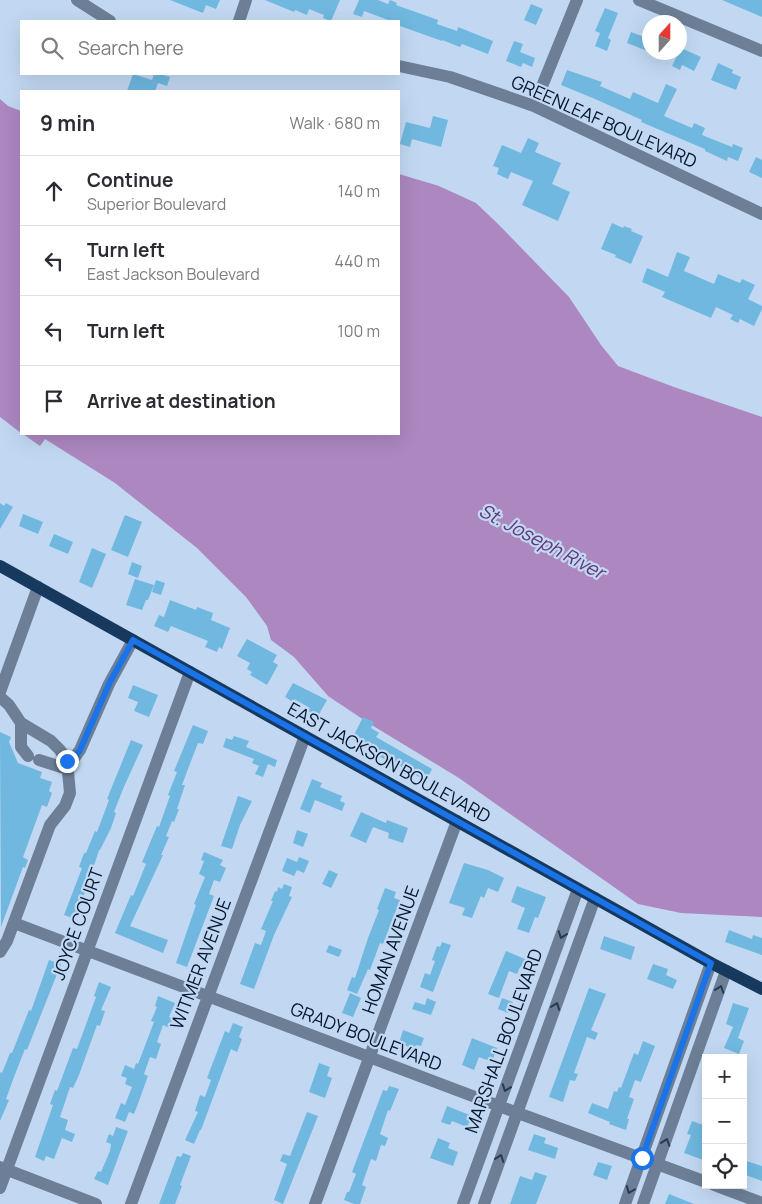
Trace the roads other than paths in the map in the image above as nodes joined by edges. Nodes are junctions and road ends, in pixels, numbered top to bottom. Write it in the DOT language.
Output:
graph roads {
  1 [pos="77,0"];
  2 [pos="246,0"];
  3 [pos="577,0"];
  4 [pos="639,0"];
  5 [pos="108,20"];
  6 [pos="239,20"];
  7 [pos="762,50"];
  8 [pos="400,66"];
  9 [pos="534,106"];
  10 [pos="762,214"];
  11 [pos="0,566"];
  12 [pos="38,587"];
  13 [pos="133,640"];
  14 [pos="190,672"];
  15 [pos="0,692"];
  16 [pos="0,697"];
  17 [pos="21,723"];
  18 [pos="305,736"];
  19 [pos="67,768"];
  20 [pos="457,821"];
  21 [pos="578,889"];
  22 [pos="595,898"];
  23 [pos="14,923"];
  24 [pos="87,951"];
  25 [pos="0,952"];
  26 [pos="711,963"];
  27 [pos="726,970"];
  28 [pos="762,989"];
  29 [pos="208,996"];
  30 [pos="370,1056"];
  31 [pos="499,1106"];
  32 [pos="517,1113"];
  33 [pos="642,1158"];
  34 [pos="658,1164"];
  35 [pos="3,1169"];
  36 [pos="702,1180"];
  37 [pos="0,1188"];
  38 [pos="725,1189"];
  39 [pos="762,1203"];
  40 [pos="96,1204"];
  41 [pos="131,1204"];
  42 [pos="315,1204"];
  43 [pos="463,1204"];
  44 [pos="484,1204"];
  45 [pos="625,1204"];
  46 [pos="643,1204"];
  1 -- 5 [label="street"];
  2 -- 6 [label="street"];
  3 -- 9 [label="street"];
  4 -- 7 [label="street"];
  8 -- 9 [label="street, GREENLEAF BOULEVARD"];
  9 -- 10 [label="street, GREENLEAF BOULEVARD"];
  11 -- 12 [label="main road, EAST JACKSON BOULEVARD"];
  12 -- 13 [label="main road, EAST JACKSON BOULEVARD"];
  12 -- 15 [label="street"];
  13 -- 14 [label="main road, EAST JACKSON BOULEVARD"];
  13 -- 19 [label="street"];
  14 -- 18 [label="main road, EAST JACKSON BOULEVARD"];
  14 -- 24 [label="street, JOYCE COURT"];
  16 -- 17 [label="street"];
  17 -- 19 [label="street"];
  17 -- 19 [label="street"];
  18 -- 20 [label="main road, EAST JACKSON BOULEVARD"];
  18 -- 29 [label="street, WITMER AVENUE"];
  19 -- 23 [label="street"];
  20 -- 21 [label="main road, EAST JACKSON BOULEVARD"];
  20 -- 30 [label="street, HOMAN AVENUE"];
  21 -- 22 [label="main road, EAST JACKSON BOULEVARD"];
  21 -- 31 [label="street, MARSHALL BOULEVARD, one-way"];
  22 -- 26 [label="main road, EAST JACKSON BOULEVARD"];
  32 -- 22 [label="street, MARSHALL BOULEVARD, one-way"];
  23 -- 24 [label="street, GRADY BOULEVARD"];
  23 -- 25 [label="street"];
  24 -- 29 [label="street, GRADY BOULEVARD"];
  24 -- 35 [label="street, JOYCE COURT"];
  26 -- 27 [label="main road, EAST JACKSON BOULEVARD"];
  26 -- 33 [label="street"];
  27 -- 28 [label="main road, EAST JACKSON BOULEVARD"];
  34 -- 27 [label="street, one-way"];
  29 -- 30 [label="street, GRADY BOULEVARD"];
  29 -- 41 [label="street, WITMER AVENUE"];
  30 -- 31 [label="street, GRADY BOULEVARD"];
  30 -- 42 [label="street, HOMAN AVENUE"];
  31 -- 32 [label="street, GRADY BOULEVARD"];
  31 -- 43 [label="street, MARSHALL BOULEVARD"];
  32 -- 33 [label="street, GRADY BOULEVARD"];
  44 -- 32 [label="street, MARSHALL BOULEVARD, one-way"];
  33 -- 34 [label="street, GRADY BOULEVARD"];
  33 -- 45 [label="street, one-way"];
  34 -- 36 [label="street, GRADY BOULEVARD"];
  34 -- 46 [label="street"];
  35 -- 37 [label="street, JOYCE COURT"];
  35 -- 40 [label="street"];
  38 -- 39 [label="street"];
}
